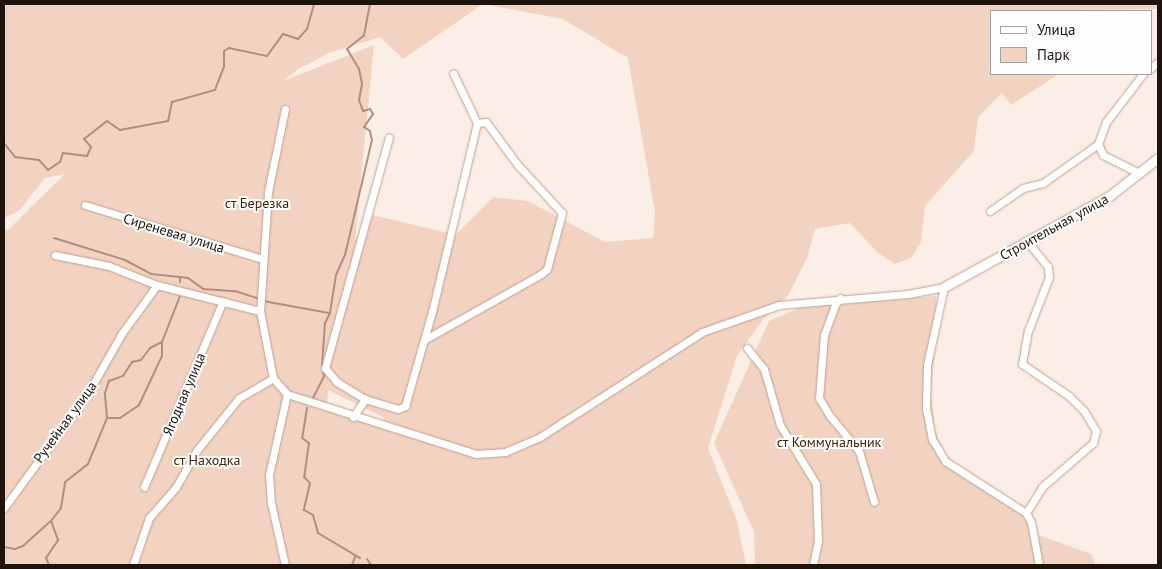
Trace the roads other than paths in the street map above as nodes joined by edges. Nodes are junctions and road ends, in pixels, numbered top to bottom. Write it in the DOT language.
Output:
graph roads {
  1 [pos="453,73"];
  2 [pos="1142,75"];
  3 [pos="284,109"];
  4 [pos="477,123"];
  5 [pos="388,138"];
  6 [pos="1098,144"];
  7 [pos="1158,158"];
  8 [pos="1139,173"];
  9 [pos="86,205"];
  10 [pos="990,211"];
  11 [pos="1028,242"];
  12 [pos="55,255"];
  13 [pos="263,259"];
  14 [pos="157,285"];
  15 [pos="944,287"];
  16 [pos="840,298"];
  17 [pos="223,301"];
  18 [pos="260,308"];
  19 [pos="424,340"];
  20 [pos="747,348"];
  21 [pos="273,378"];
  22 [pos="287,394"];
  23 [pos="365,399"];
  24 [pos="352,417"];
  25 [pos="144,487"];
  26 [pos="874,502"];
  27 [pos="4,508"];
  28 [pos="1026,513"];
  29 [pos="133,565"];
  30 [pos="285,565"];
  31 [pos="813,565"];
  32 [pos="1038,565"];
  1 -- 4 [label="street"];
  2 -- 6 [label="street"];
  3 -- 13 [label="street"];
  4 -- 19 [label="street"];
  4 -- 19 [label="street"];
  5 -- 23 [label="street"];
  6 -- 8 [label="street"];
  6 -- 10 [label="street"];
  7 -- 8 [label="street, Строительная улица"];
  8 -- 11 [label="street, Строительная улица"];
  9 -- 13 [label="street, Сиреневая улица"];
  11 -- 15 [label="street, Строительная улица"];
  11 -- 28 [label="street"];
  12 -- 14 [label="street"];
  13 -- 18 [label="street"];
  14 -- 17 [label="street"];
  14 -- 27 [label="street, Ручейная улица"];
  15 -- 16 [label="street"];
  15 -- 28 [label="street"];
  16 -- 24 [label="street"];
  16 -- 26 [label="street"];
  17 -- 18 [label="street"];
  17 -- 25 [label="street, Ягодная улица"];
  18 -- 21 [label="street"];
  19 -- 23 [label="street"];
  20 -- 31 [label="street"];
  21 -- 22 [label="street"];
  21 -- 29 [label="street"];
  22 -- 24 [label="street"];
  22 -- 30 [label="street"];
  23 -- 24 [label="street"];
  28 -- 32 [label="street"];
}
